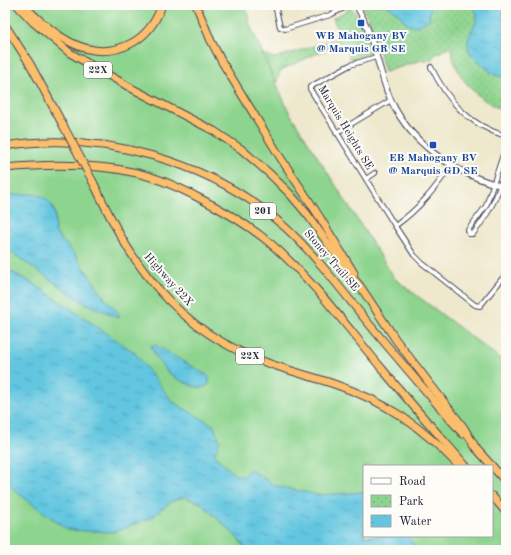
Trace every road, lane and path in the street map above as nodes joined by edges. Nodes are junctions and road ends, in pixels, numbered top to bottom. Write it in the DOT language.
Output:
graph roads {
  1 [pos="17,5"];
  2 [pos="23,5"];
  3 [pos="162,5"];
  4 [pos="196,5"];
  5 [pos="275,5"];
  6 [pos="350,5"];
  7 [pos="356,5"];
  8 [pos="5,25"];
  9 [pos="376,57"];
  10 [pos="431,67"];
  11 [pos="391,100"];
  12 [pos="336,133"];
  13 [pos="506,136"];
  14 [pos="5,146"];
  15 [pos="506,146"];
  16 [pos="450,166"];
  17 [pos="5,168"];
  18 [pos="506,168"];
  19 [pos="375,173"];
  20 [pos="366,179"];
  21 [pos="494,184"];
  22 [pos="500,185"];
  23 [pos="506,187"];
  24 [pos="395,226"];
  25 [pos="506,274"];
  26 [pos="360,286"];
  27 [pos="476,448"];
  28 [pos="458,465"];
  29 [pos="465,465"];
  30 [pos="491,465"];
  31 [pos="493,467"];
  32 [pos="506,482"];
  33 [pos="493,497"];
  34 [pos="493,501"];
  35 [pos="504,510"];
  1 -- 26 [label="highway, 22X"];
  2 -- 3 [label="highway"];
  4 -- 26 [label="highway"];
  5 -- 6 [label="street"];
  7 -- 9 [label="street"];
  8 -- 28 [label="highway, Highway 22X / 22X, bridge"];
  9 -- 11 [label="street"];
  9 -- 12 [label="street, Marquis Heights SE"];
  10 -- 13 [label="street"];
  11 -- 12 [label="street"];
  11 -- 16 [label="street"];
  12 -- 20 [label="street, Marquis Heights SE"];
  14 -- 27 [label="highway, Stoney Trail SE / 201"];
  15 -- 21 [label="street"];
  16 -- 21 [label="street"];
  16 -- 24 [label="street"];
  17 -- 29 [label="highway, 201"];
  18 -- 22 [label="street"];
  19 -- 20 [label="street, Marquis Heights SE"];
  20 -- 24 [label="street, Marquis Heights SE"];
  21 -- 22 [label="street"];
  21 -- 22 [label="street"];
  22 -- 23 [label="street"];
  24 -- 25 [label="street, Marquis Heights SE"];
  26 -- 27 [label="highway, 22X"];
  27 -- 30 [label="highway, Stoney Trail SE / 201"];
  31 -- 32 [label="highway, Stoney Trail SE / 201"];
  33 -- 35 [label="highway"];
  34 -- 35 [label="highway"];
}
